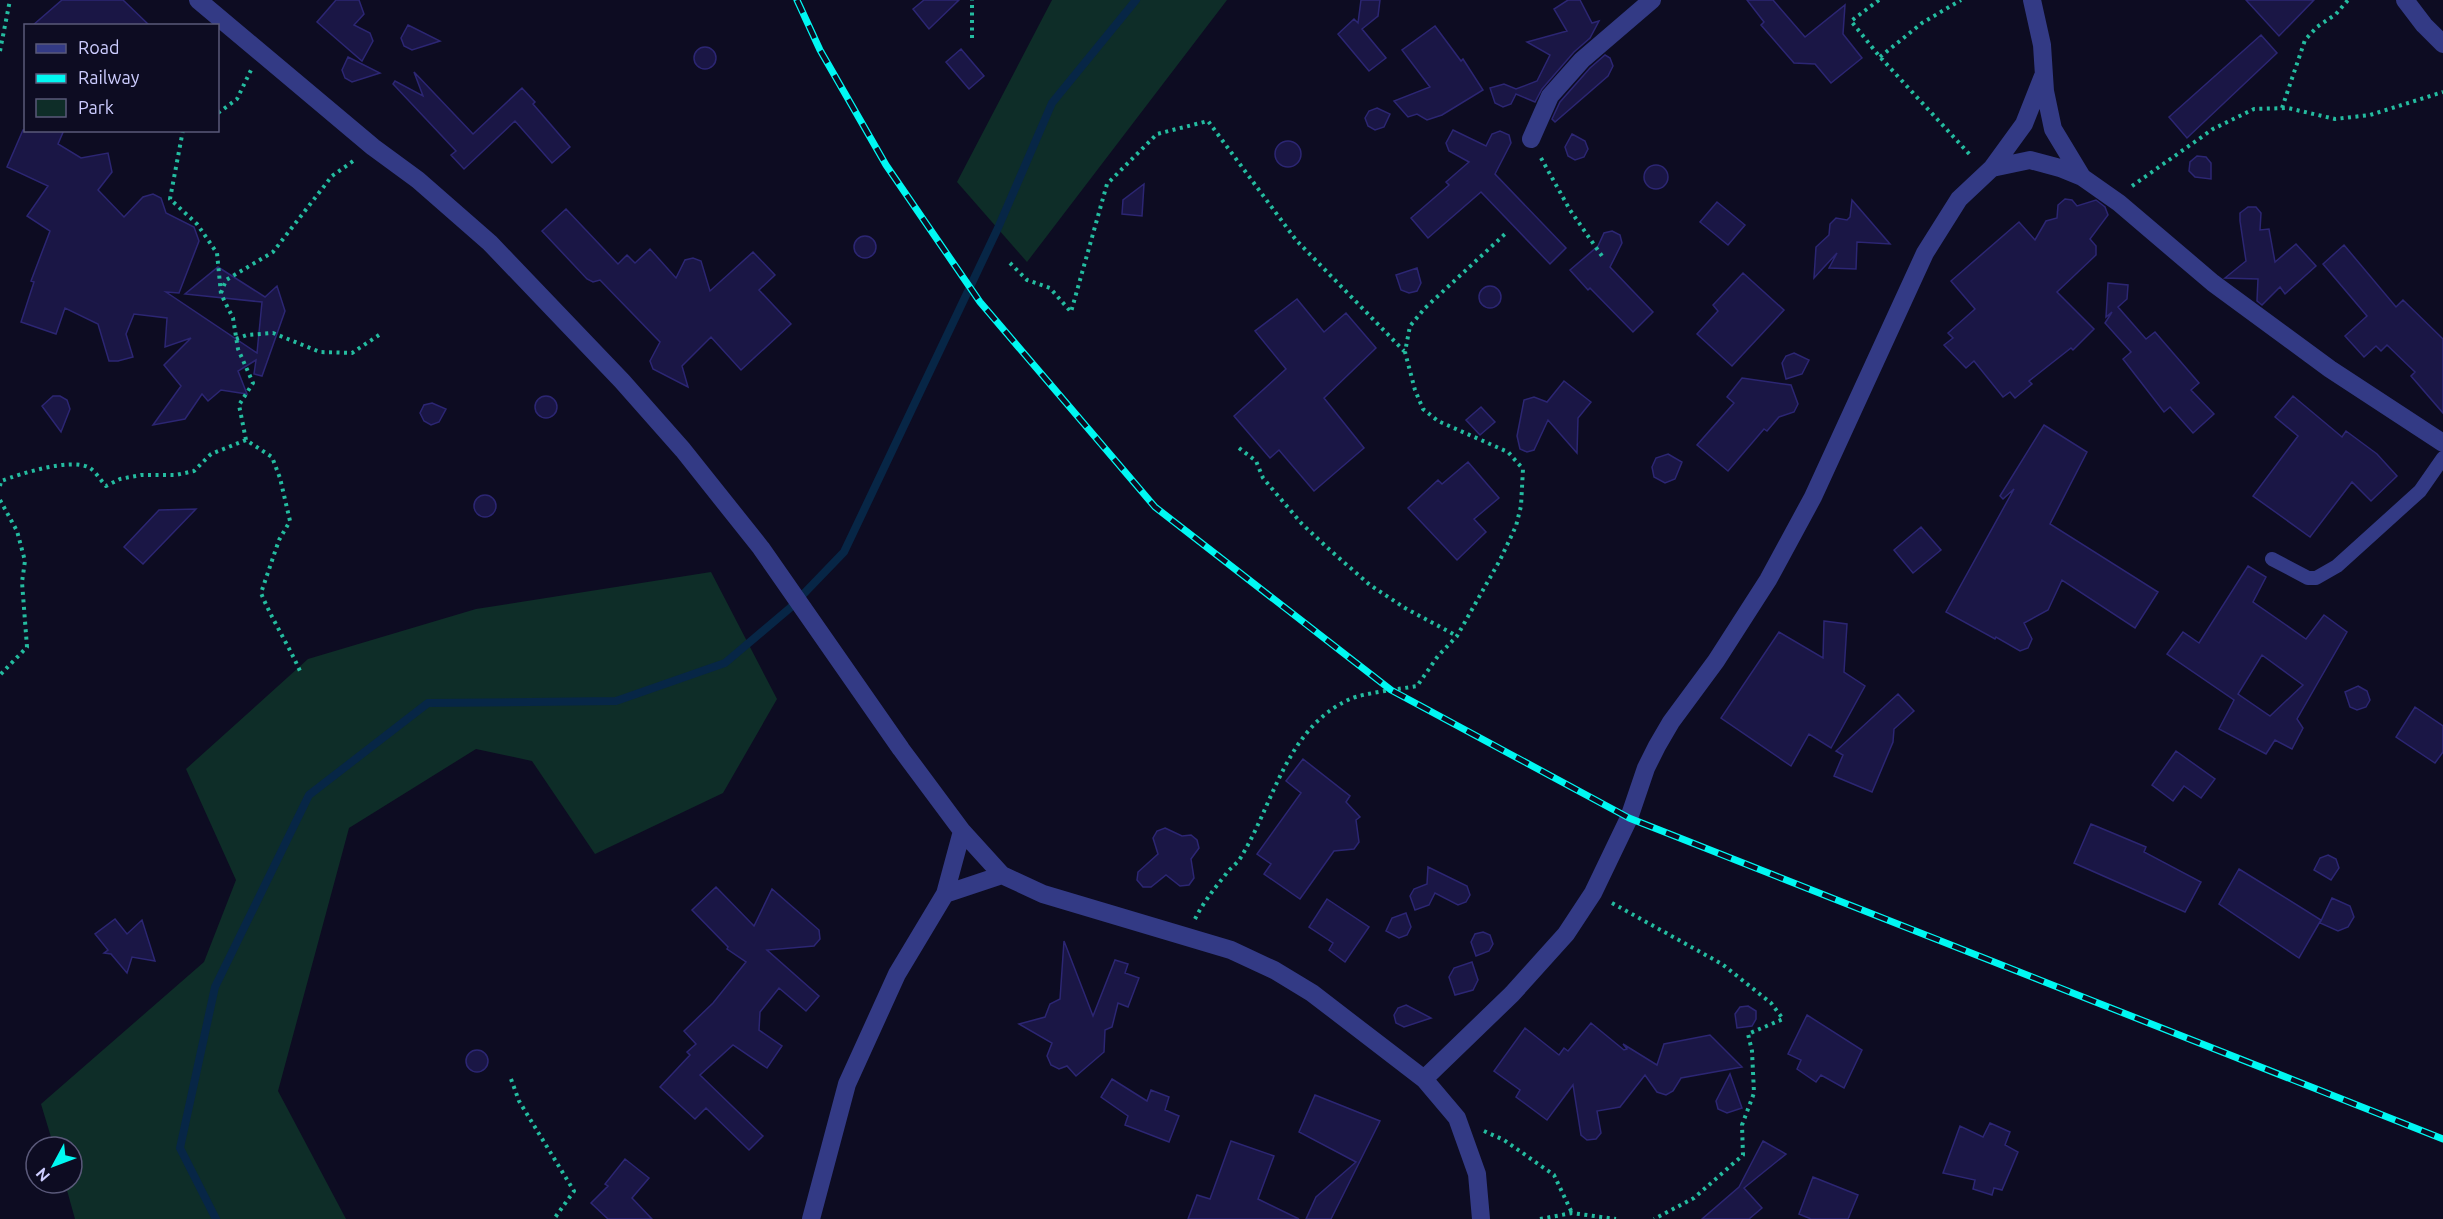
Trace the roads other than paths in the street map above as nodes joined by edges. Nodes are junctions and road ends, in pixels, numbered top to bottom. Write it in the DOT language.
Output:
graph roads {
  1 [pos="198,0"];
  2 [pos="1652,0"];
  3 [pos="2032,0"];
  4 [pos="2405,0"];
  5 [pos="2443,44"];
  6 [pos="2044,75"];
  7 [pos="1532,139"];
  8 [pos="1989,171"];
  9 [pos="2082,177"];
  10 [pos="2443,443"];
  11 [pos="2443,458"];
  12 [pos="2272,559"];
  13 [pos="962,831"];
  14 [pos="1002,875"];
  15 [pos="945,894"];
  16 [pos="1424,1079"];
  17 [pos="811,1219"];
  18 [pos="1481,1219"];
  1 -- 13 [label="street"];
  2 -- 7 [label="street"];
  3 -- 6 [label="street"];
  4 -- 5 [label="street"];
  6 -- 8 [label="street"];
  6 -- 9 [label="street"];
  8 -- 9 [label="street"];
  8 -- 16 [label="street"];
  9 -- 10 [label="street"];
  11 -- 12 [label="lane"];
  13 -- 14 [label="street"];
  13 -- 15 [label="street"];
  14 -- 15 [label="street"];
  14 -- 16 [label="street"];
  15 -- 17 [label="street"];
  16 -- 18 [label="street"];
}
